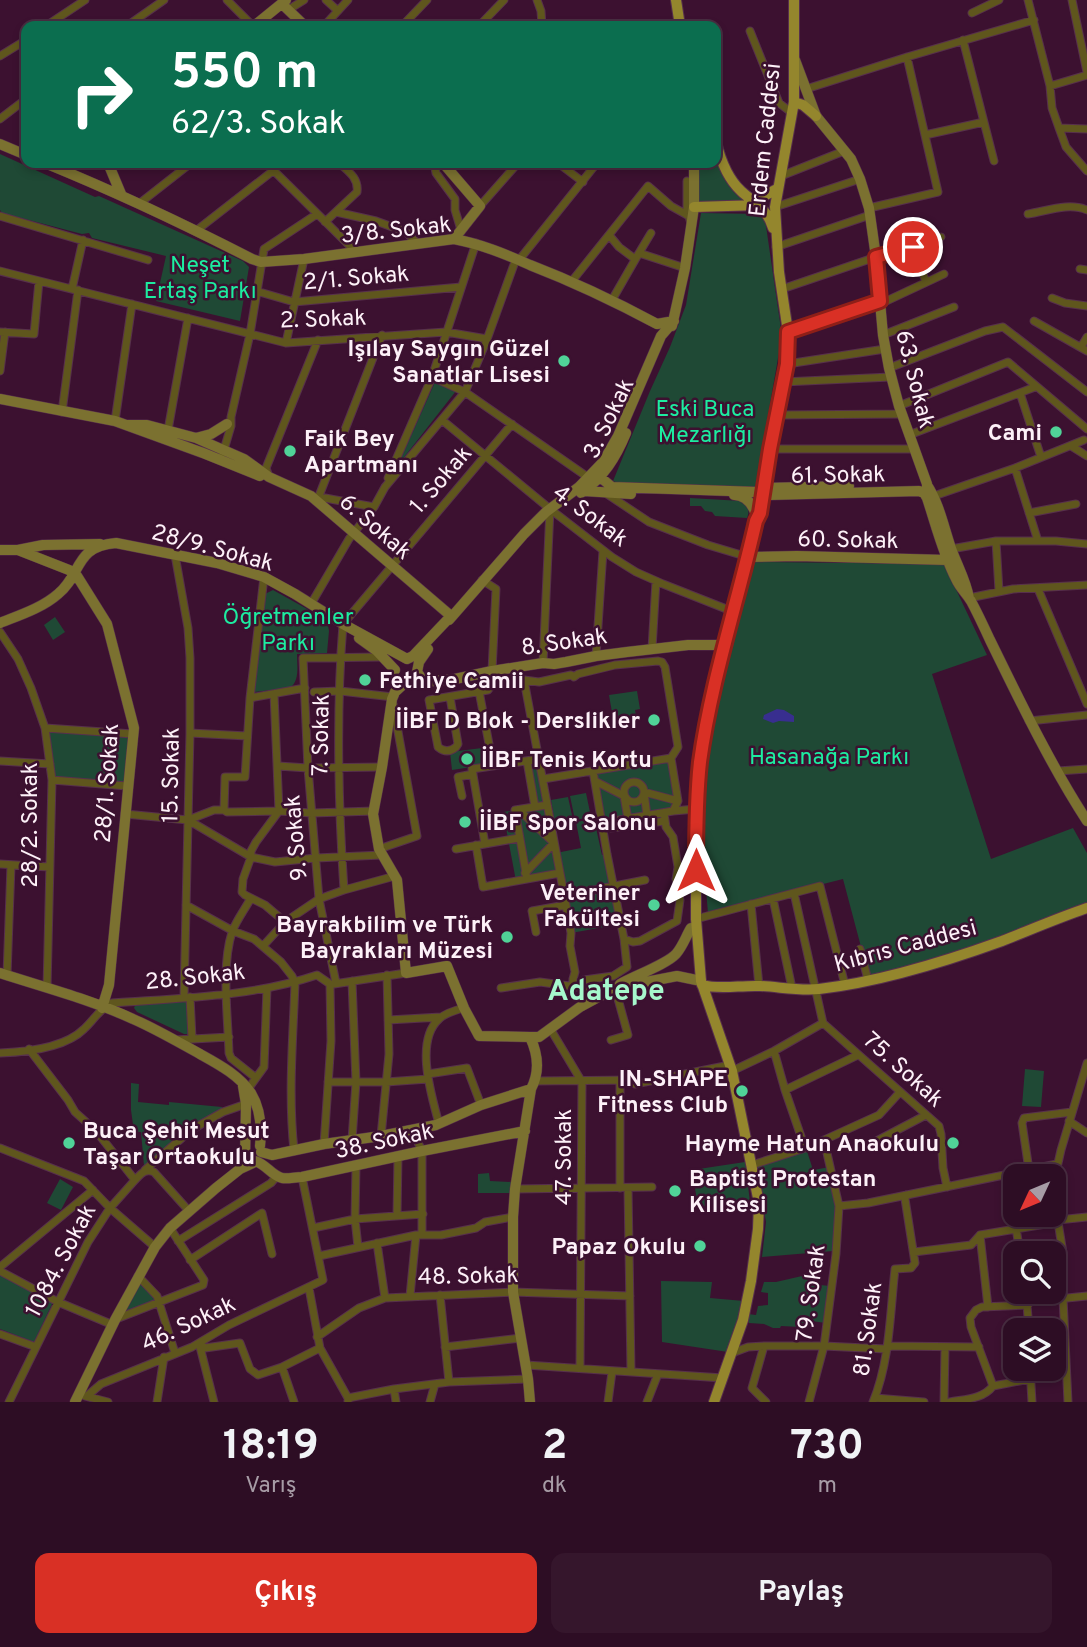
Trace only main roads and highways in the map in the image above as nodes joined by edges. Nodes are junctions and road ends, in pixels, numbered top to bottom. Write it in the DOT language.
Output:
graph roads {
  1 [pos="676,0"];
  2 [pos="794,0"];
  3 [pos="286,5"];
  4 [pos="262,21"];
  5 [pos="300,21"];
  6 [pos="680,21"];
  7 [pos="794,60"];
  8 [pos="793,108"];
  9 [pos="816,116"];
  10 [pos="0,144"];
  11 [pos="21,153"];
  12 [pos="721,155"];
  13 [pos="57,168"];
  14 [pos="110,168"];
  15 [pos="447,168"];
  16 [pos="694,168"];
  17 [pos="777,188"];
  18 [pos="121,194"];
  19 [pos="760,205"];
  20 [pos="775,207"];
  21 [pos="691,215"];
  22 [pos="457,235"];
  23 [pos="776,244"];
  24 [pos="674,321"];
  25 [pos="0,399"];
  26 [pos="229,421"];
  27 [pos="127,425"];
  28 [pos="196,438"];
  29 [pos="220,454"];
  30 [pos="594,477"];
  31 [pos="583,491"];
  32 [pos="762,491"];
  33 [pos="927,492"];
  34 [pos="550,509"];
  35 [pos="755,516"];
  36 [pos="104,544"];
  37 [pos="0,550"];
  38 [pos="18,550"];
  39 [pos="951,556"];
  40 [pos="748,557"];
  41 [pos="73,573"];
  42 [pos="452,616"];
  43 [pos="0,623"];
  44 [pos="343,624"];
  45 [pos="725,645"];
  46 [pos="407,659"];
  47 [pos="395,670"];
  48 [pos="411,677"];
  49 [pos="1074,801"];
  50 [pos="1087,821"];
  51 [pos="1087,831"];
  52 [pos="1087,908"];
  53 [pos="694,924"];
  54 [pos="3,974"];
  55 [pos="700,982"];
  56 [pos="610,989"];
  57 [pos="102,1007"];
  58 [pos="530,1037"];
  59 [pos="240,1079"];
  60 [pos="533,1085"];
  61 [pos="525,1131"];
  62 [pos="251,1158"];
  63 [pos="80,1397"];
  64 [pos="530,1402"];
  65 [pos="714,1402"];
  1 -- 6 [label="main road"];
  2 -- 7 [label="main road, Erdem Caddesi"];
  3 -- 4 [label="main road"];
  3 -- 5 [label="main road"];
  7 -- 8 [label="main road, Erdem Caddesi"];
  7 -- 9 [label="main road, 63. Sokak"];
  8 -- 9 [label="main road"];
  8 -- 17 [label="main road, Erdem Caddesi"];
  9 -- 33 [label="main road, 63. Sokak"];
  10 -- 11 [label="main road"];
  12 -- 19 [label="main road"];
  13 -- 18 [label="main road, 3/8. Sokak"];
  14 -- 18 [label="main road"];
  15 -- 22 [label="main road"];
  16 -- 21 [label="main road, 3. Sokak"];
  17 -- 19 [label="main road"];
  17 -- 20 [label="main road, Erdem Caddesi"];
  18 -- 22 [label="main road, 3/8. Sokak"];
  19 -- 20 [label="main road"];
  19 -- 21 [label="main road"];
  19 -- 23 [label="main road"];
  20 -- 23 [label="main road, Erdem Caddesi"];
  21 -- 24 [label="main road, 3. Sokak"];
  22 -- 24 [label="main road, 3/8. Sokak"];
  23 -- 32 [label="main road, Erdem Caddesi"];
  24 -- 30 [label="main road, 3. Sokak"];
  25 -- 27 [label="main road, 6. Sokak"];
  26 -- 28 [label="main road"];
  27 -- 28 [label="main road, 6. Sokak"];
  27 -- 29 [label="main road, 6. Sokak"];
  28 -- 29 [label="main road, 6. Sokak"];
  29 -- 42 [label="main road, 6. Sokak"];
  30 -- 31 [label="main road, 3. Sokak"];
  30 -- 32 [label="main road, 61. Sokak"];
  30 -- 34 [label="main road, 3. Sokak"];
  31 -- 34 [label="main road, 3. Sokak"];
  31 -- 35 [label="main road"];
  32 -- 33 [label="main road, 61. Sokak"];
  32 -- 35 [label="main road, Erdem Caddesi"];
  33 -- 39 [label="main road, 63. Sokak"];
  34 -- 42 [label="main road, 3. Sokak"];
  35 -- 40 [label="main road, Erdem Caddesi"];
  36 -- 38 [label="main road, 28/9. Sokak"];
  36 -- 41 [label="main road"];
  36 -- 44 [label="main road, 28/9. Sokak"];
  37 -- 38 [label="main road, 28/9. Sokak"];
  38 -- 41 [label="main road, 28/9. Sokak"];
  39 -- 40 [label="main road, 60. Sokak"];
  39 -- 49 [label="main road, 63. Sokak"];
  40 -- 45 [label="main road, Erdem Caddesi"];
  41 -- 43 [label="main road"];
  41 -- 57 [label="main road, 28/1. Sokak"];
  42 -- 46 [label="main road"];
  42 -- 48 [label="main road, 3. Sokak"];
  44 -- 46 [label="main road, 28/9. Sokak"];
  44 -- 47 [label="main road, 28/9. Sokak"];
  45 -- 48 [label="main road, 8. Sokak"];
  45 -- 53 [label="main road, Erdem Caddesi"];
  46 -- 47 [label="main road"];
  46 -- 48 [label="main road"];
  47 -- 48 [label="main road, 28/9. Sokak"];
  48 -- 58 [label="main road, 3. Sokak"];
  49 -- 50 [label="main road"];
  49 -- 51 [label="main road"];
  52 -- 55 [label="main road, Kıbrıs Caddesi"];
  53 -- 55 [label="main road, Erdem Caddesi"];
  53 -- 56 [label="main road"];
  54 -- 57 [label="main road"];
  55 -- 56 [label="main road"];
  55 -- 65 [label="main road, Erdem Caddesi"];
  56 -- 58 [label="main road"];
  57 -- 59 [label="main road"];
  58 -- 60 [label="main road"];
  59 -- 62 [label="main road"];
  59 -- 62 [label="main road"];
  60 -- 61 [label="main road"];
  60 -- 62 [label="main road"];
  61 -- 62 [label="main road, 38. Sokak"];
  61 -- 64 [label="main road"];
  62 -- 63 [label="main road"];
}
